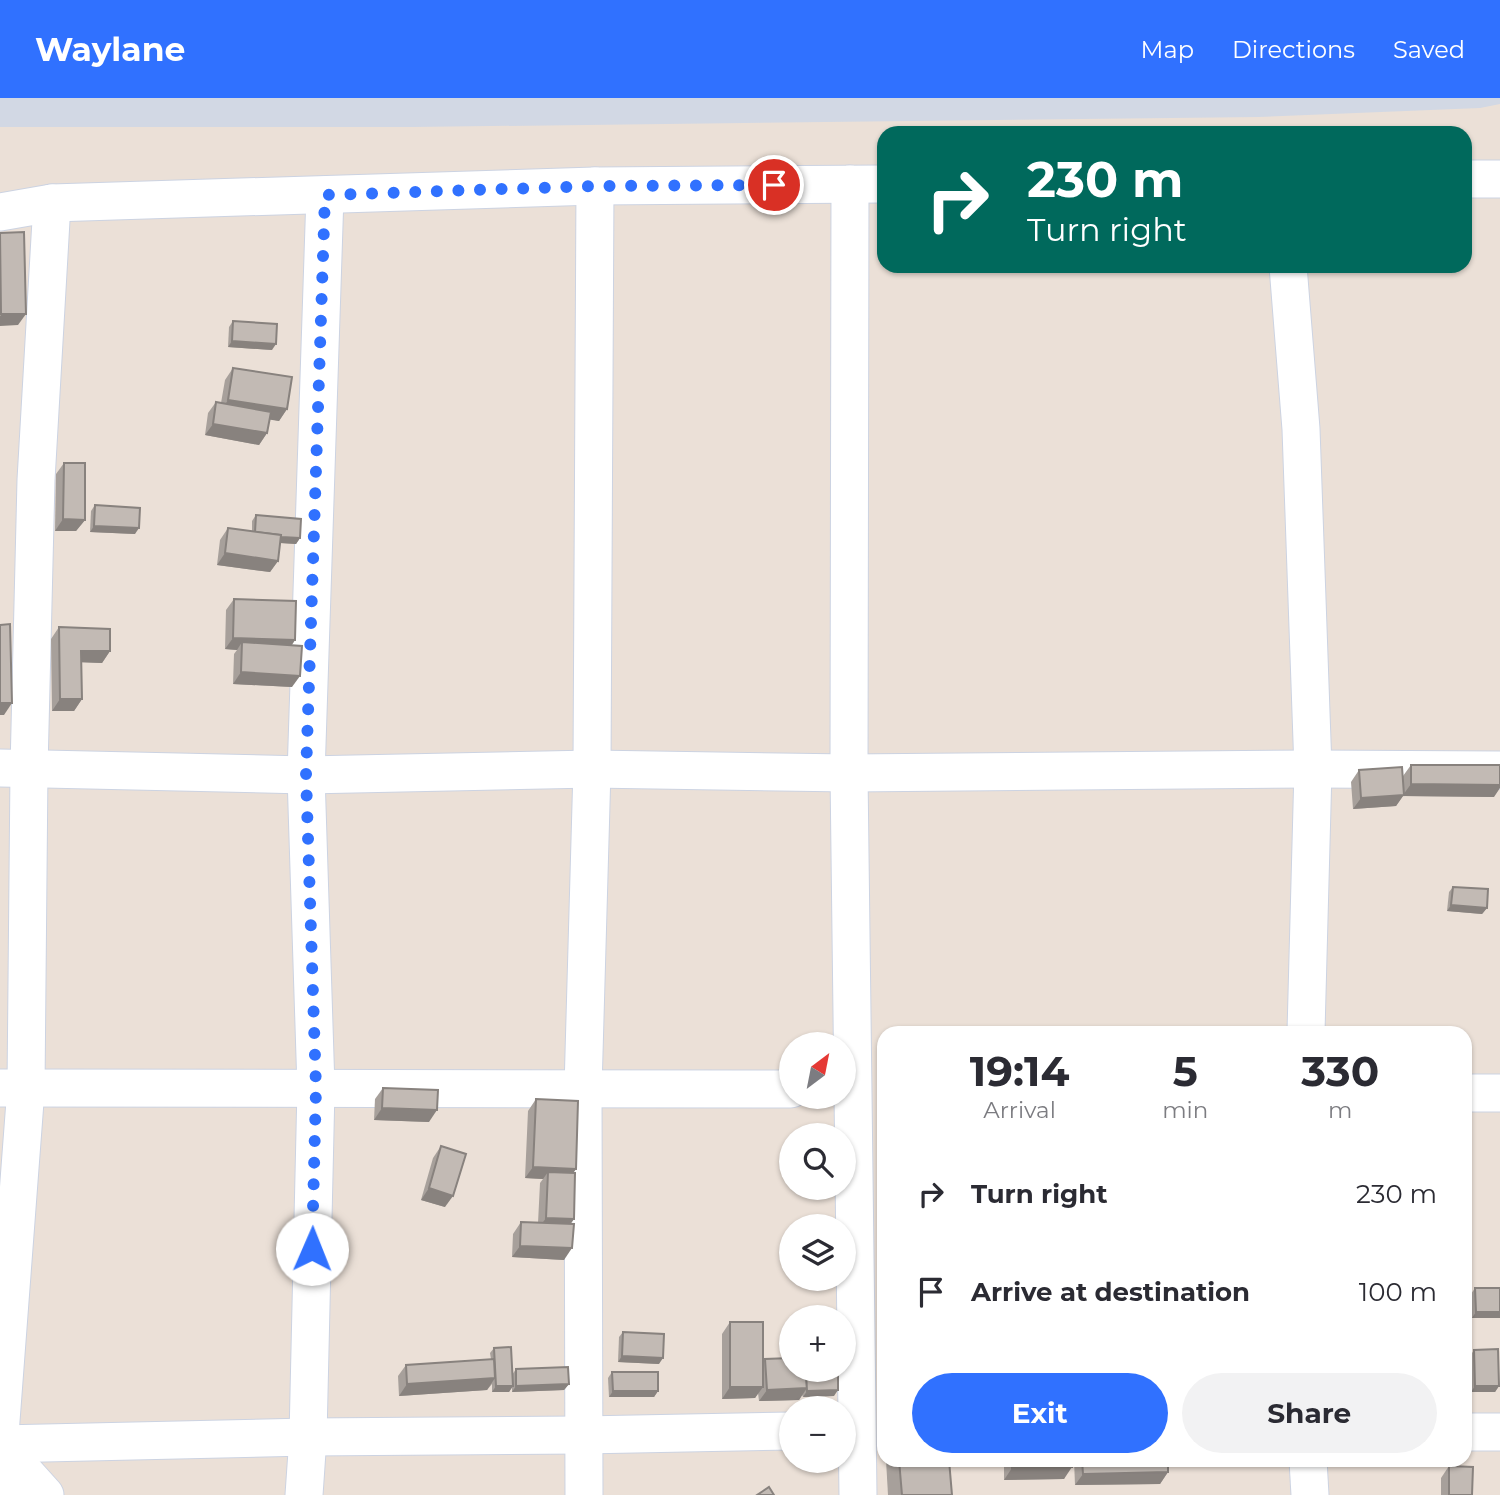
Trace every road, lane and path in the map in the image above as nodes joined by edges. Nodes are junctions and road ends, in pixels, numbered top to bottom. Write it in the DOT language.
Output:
graph roads {
  1 [pos="1500,178"];
  2 [pos="1472,179"];
  3 [pos="867,184"];
  4 [pos="595,186"];
  5 [pos="325,195"];
  6 [pos="52,203"];
  7 [pos="0,212"];
  8 [pos="1289,273"];
  9 [pos="15,768"];
  10 [pos="592,769"];
  11 [pos="1313,769"];
  12 [pos="1500,770"];
  13 [pos="849,773"];
  14 [pos="306,775"];
  15 [pos="1306,1026"];
  16 [pos="13,1088"];
  17 [pos="316,1088"];
  18 [pos="583,1089"];
  19 [pos="779,1089"];
  20 [pos="860,1089"];
  21 [pos="1472,1093"];
  22 [pos="1500,1093"];
  23 [pos="862,1430"];
  24 [pos="779,1431"];
  25 [pos="1500,1432"];
  26 [pos="1472,1433"];
  27 [pos="0,1434"];
  28 [pos="583,1435"];
  29 [pos="308,1437"];
  30 [pos="0,1444"];
  31 [pos="0,1452"];
  32 [pos="1308,1467"];
  33 [pos="4,1495"];
  34 [pos="45,1495"];
  35 [pos="304,1495"];
  36 [pos="584,1495"];
  37 [pos="858,1495"];
  38 [pos="1310,1495"];
  1 -- 2 [label="street"];
  3 -- 4 [label="street"];
  3 -- 13 [label="street"];
  4 -- 5 [label="street"];
  4 -- 10 [label="street"];
  5 -- 6 [label="street"];
  5 -- 14 [label="street"];
  6 -- 7 [label="street"];
  6 -- 9 [label="street"];
  8 -- 11 [label="street"];
  9 -- 14 [label="street"];
  9 -- 16 [label="street"];
  10 -- 13 [label="street"];
  10 -- 14 [label="street"];
  10 -- 18 [label="street"];
  11 -- 12 [label="street"];
  11 -- 13 [label="street"];
  11 -- 15 [label="street"];
  13 -- 20 [label="street"];
  14 -- 17 [label="street"];
  16 -- 17 [label="street"];
  16 -- 27 [label="street"];
  17 -- 18 [label="street"];
  17 -- 29 [label="street"];
  18 -- 19 [label="street"];
  18 -- 28 [label="street"];
  20 -- 23 [label="street"];
  21 -- 22 [label="street"];
  23 -- 37 [label="street"];
  24 -- 28 [label="street"];
  25 -- 26 [label="street"];
  28 -- 29 [label="street"];
  28 -- 36 [label="street"];
  29 -- 30 [label="street"];
  29 -- 35 [label="street"];
  30 -- 34 [label="street"];
  31 -- 33 [label="street"];
  32 -- 38 [label="street"];
}
